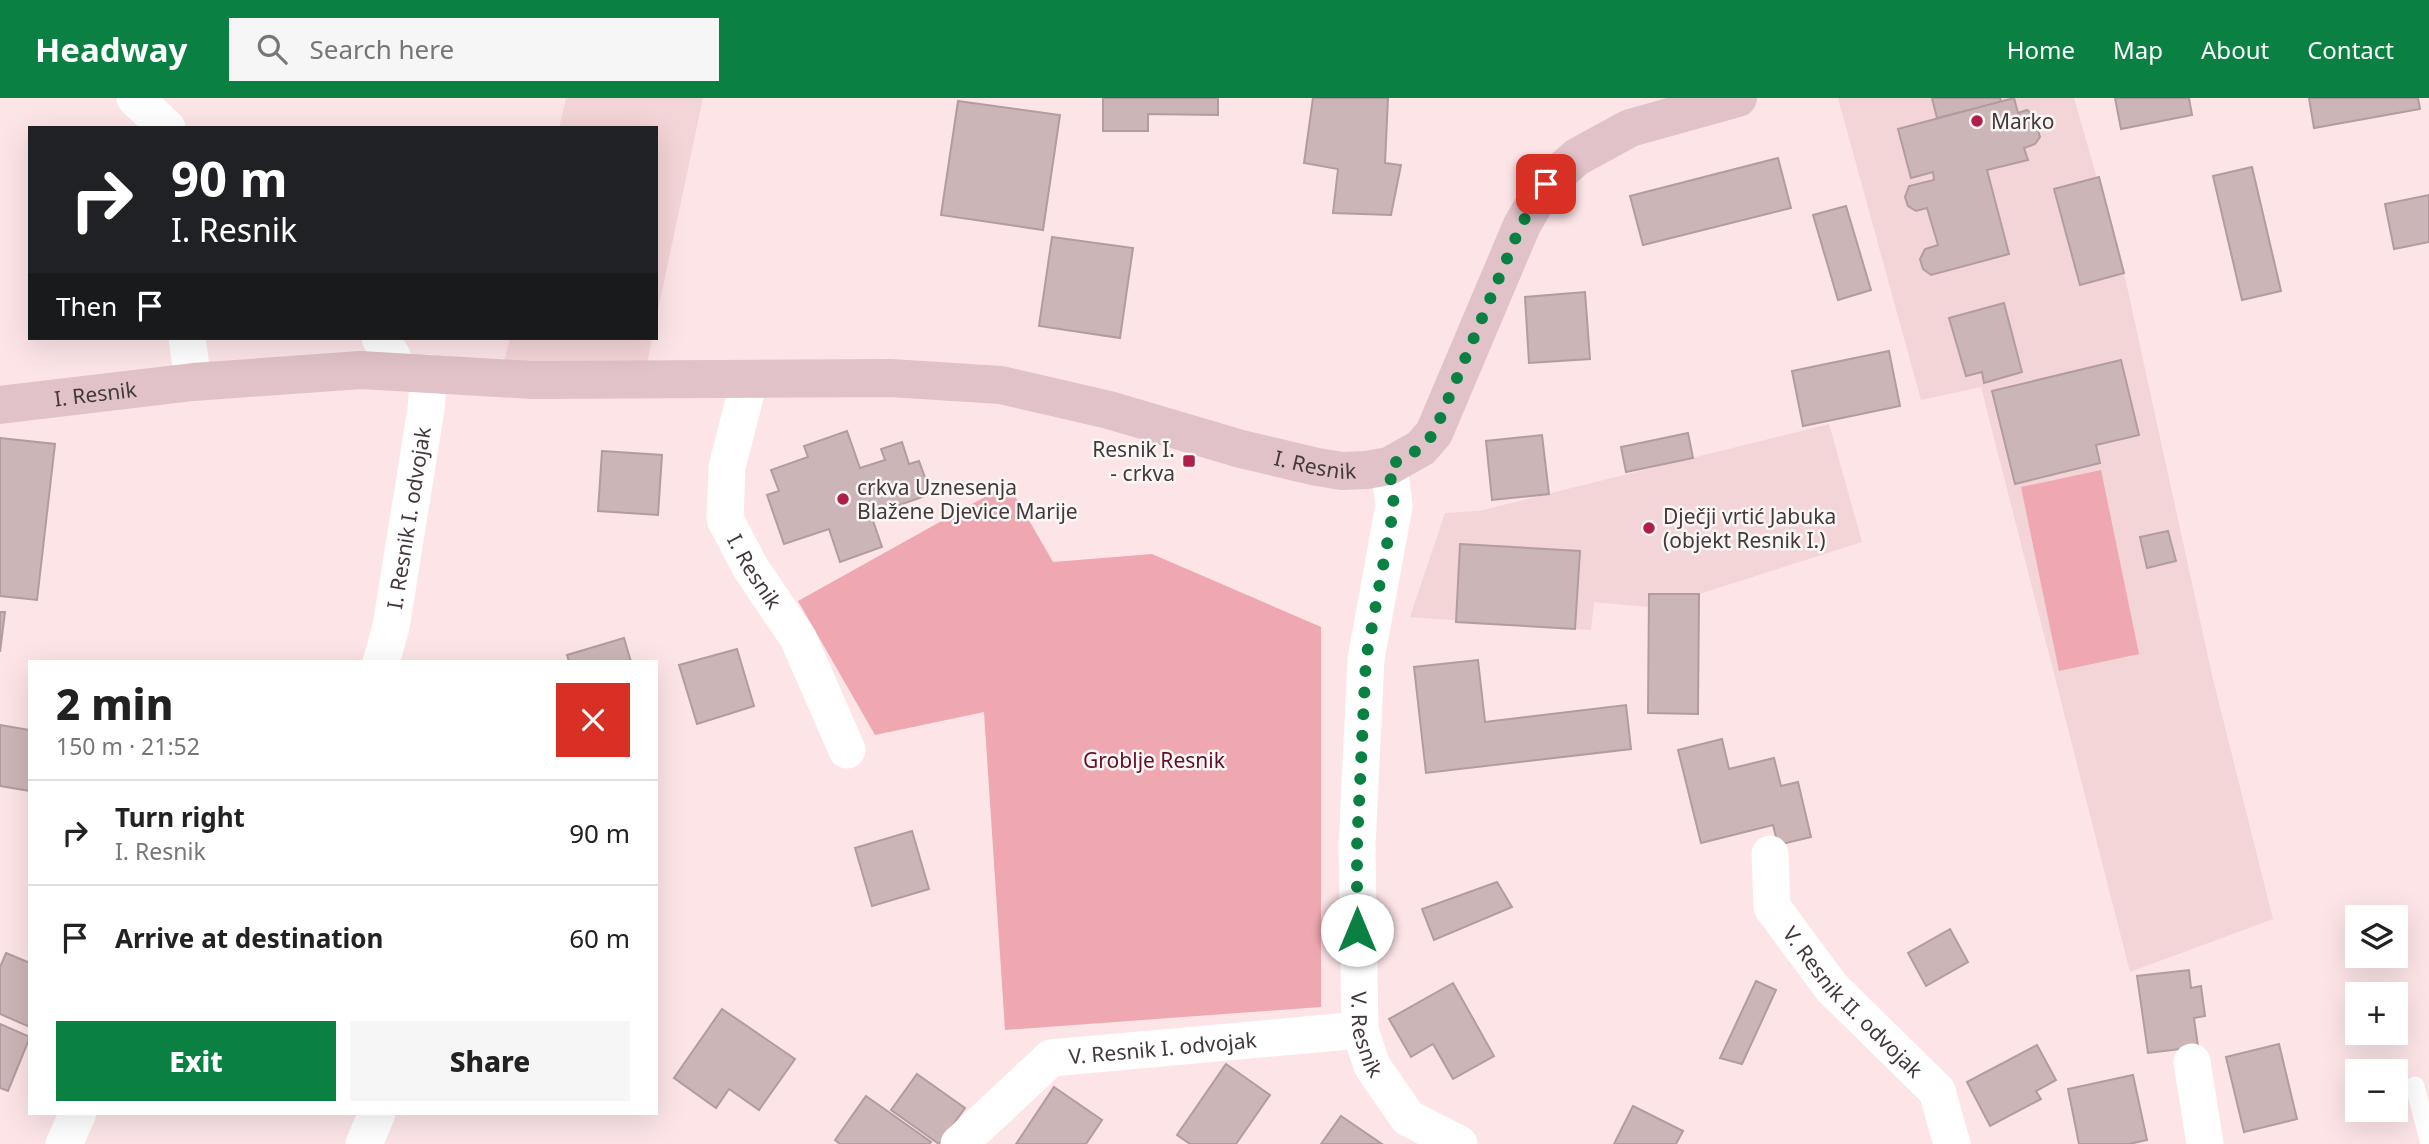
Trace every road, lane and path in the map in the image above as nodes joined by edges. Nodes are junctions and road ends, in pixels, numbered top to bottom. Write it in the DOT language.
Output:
graph roads {
  1 [pos="135,98"];
  2 [pos="1738,98"];
  3 [pos="165,126"];
  4 [pos="187,340"];
  5 [pos="402,360"];
  6 [pos="750,381"];
  7 [pos="193,382"];
  8 [pos="0,405"];
  9 [pos="1389,466"];
  10 [pos="382,660"];
  11 [pos="847,750"];
  12 [pos="1770,854"];
  13 [pos="1360,1031"];
  14 [pos="2192,1062"];
  15 [pos="2415,1086"];
  16 [pos="77,1115"];
  17 [pos="376,1115"];
  18 [pos="2429,1140"];
  19 [pos="64,1144"];
  20 [pos="364,1144"];
  21 [pos="959,1144"];
  22 [pos="1459,1144"];
  23 [pos="1952,1144"];
  24 [pos="2205,1144"];
  1 -- 3 [label="street"];
  2 -- 9 [label="street, I. Resnik"];
  4 -- 7 [label="street"];
  5 -- 6 [label="street, I. Resnik"];
  5 -- 7 [label="street, I. Resnik"];
  5 -- 10 [label="street, I. Resnik I. odvojak"];
  6 -- 9 [label="street, I. Resnik"];
  6 -- 11 [label="street, I. Resnik"];
  7 -- 8 [label="street, I. Resnik"];
  9 -- 13 [label="street, V. Resnik"];
  12 -- 23 [label="street, V. Resnik II. odvojak"];
  13 -- 21 [label="street, V. Resnik I. odvojak"];
  13 -- 22 [label="street, V. Resnik"];
  14 -- 24 [label="street"];
  15 -- 18 [label="lane"];
  16 -- 19 [label="street"];
  17 -- 20 [label="street"];
}
